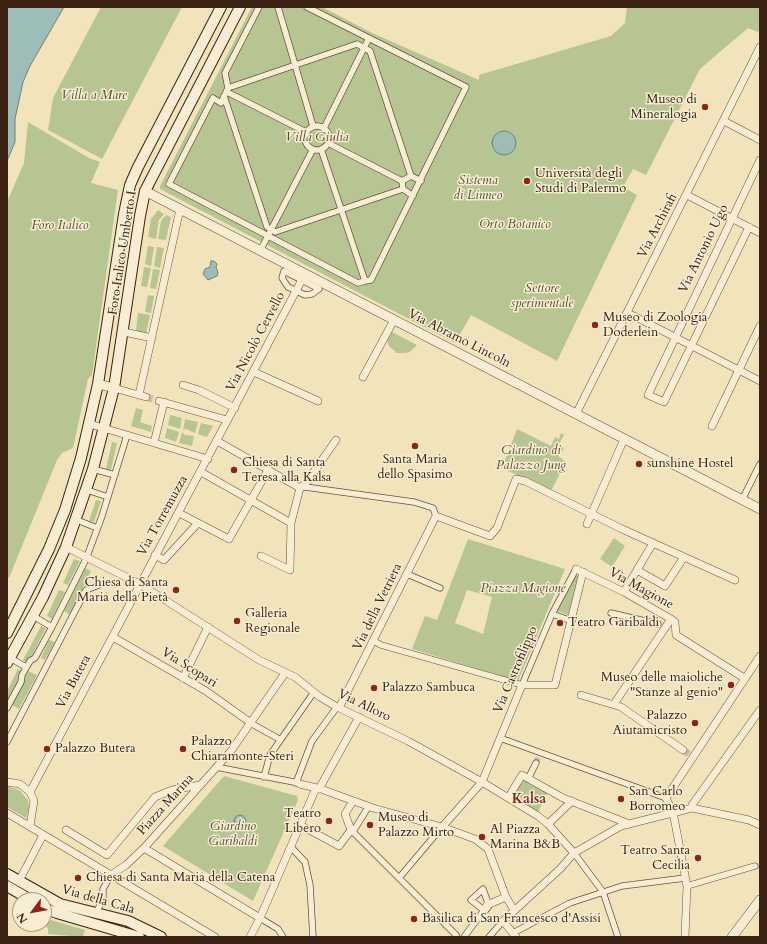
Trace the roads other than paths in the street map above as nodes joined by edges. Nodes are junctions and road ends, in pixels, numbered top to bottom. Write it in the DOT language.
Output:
graph roads {
  1 [pos="221,7"];
  2 [pos="240,7"];
  3 [pos="259,7"];
  4 [pos="278,7"];
  5 [pos="308,7"];
  6 [pos="369,38"];
  7 [pos="760,47"];
  8 [pos="364,48"];
  9 [pos="296,64"];
  10 [pos="226,92"];
  11 [pos="724,122"];
  12 [pos="313,126"];
  13 [pos="324,128"];
  14 [pos="306,132"];
  15 [pos="760,140"];
  16 [pos="328,143"];
  17 [pos="314,149"];
  18 [pos="321,149"];
  19 [pos="760,160"];
  20 [pos="411,176"];
  21 [pos="402,181"];
  22 [pos="421,181"];
  23 [pos="403,189"];
  24 [pos="145,191"];
  25 [pos="687,195"];
  26 [pos="414,196"];
  27 [pos="180,209"];
  28 [pos="342,210"];
  29 [pos="732,218"];
  30 [pos="749,227"];
  31 [pos="271,230"];
  32 [pos="760,232"];
  33 [pos="267,236"];
  34 [pos="260,251"];
  35 [pos="303,277"];
  36 [pos="366,282"];
  37 [pos="296,291"];
  38 [pos="628,313"];
  39 [pos="394,320"];
  40 [pos="760,326"];
  41 [pos="124,332"];
  42 [pos="675,337"];
  43 [pos="152,338"];
  44 [pos="692,346"];
  45 [pos="738,370"];
  46 [pos="254,372"];
  47 [pos="364,377"];
  48 [pos="760,381"];
  49 [pos="98,384"];
  50 [pos="183,385"];
  51 [pos="114,388"];
  52 [pos="318,401"];
  53 [pos="235,408"];
  54 [pos="576,414"];
  55 [pos="227,420"];
  56 [pos="90,424"];
  57 [pos="712,426"];
  58 [pos="104,428"];
  59 [pos="127,435"];
  60 [pos="624,439"];
  61 [pos="336,440"];
  62 [pos="217,441"];
  63 [pos="154,443"];
  64 [pos="208,459"];
  65 [pos="760,464"];
  66 [pos="93,469"];
  67 [pos="268,470"];
  68 [pos="201,472"];
  69 [pos="114,475"];
  70 [pos="300,488"];
  71 [pos="87,490"];
  72 [pos="108,496"];
  73 [pos="250,498"];
  74 [pos="742,500"];
  75 [pos="760,509"];
  76 [pos="179,513"];
  77 [pos="591,514"];
  78 [pos="436,516"];
  79 [pos="76,520"];
  80 [pos="198,523"];
  81 [pos="291,523"];
  82 [pos="587,524"];
  83 [pos="97,528"];
  84 [pos="52,541"];
  85 [pos="650,542"];
  86 [pos="66,547"];
  87 [pos="155,555"];
  88 [pos="261,556"];
  89 [pos="87,557"];
  90 [pos="684,557"];
  91 [pos="576,569"];
  92 [pos="637,570"];
  93 [pos="583,572"];
  94 [pos="407,574"];
  95 [pos="735,580"];
  96 [pos="140,584"];
  97 [pos="99,585"];
  98 [pos="440,588"];
  99 [pos="624,592"];
  100 [pos="611,613"];
  101 [pos="552,614"];
  102 [pos="33,616"];
  103 [pos="671,619"];
  104 [pos="572,621"];
  105 [pos="658,624"];
  106 [pos="52,627"];
  107 [pos="208,627"];
  108 [pos="7,633"];
  109 [pos="113,637"];
  110 [pos="374,641"];
  111 [pos="760,658"];
  112 [pos="8,661"];
  113 [pos="26,667"];
  114 [pos="285,673"];
  115 [pos="183,678"];
  116 [pos="744,678"];
  117 [pos="522,685"];
  118 [pos="314,692"];
  119 [pos="581,695"];
  120 [pos="614,704"];
  121 [pos="338,707"];
  122 [pos="7,708"];
  123 [pos="760,710"];
  124 [pos="359,717"];
  125 [pos="253,724"];
  126 [pos="500,738"];
  127 [pos="280,739"];
  128 [pos="7,742"];
  129 [pos="688,754"];
  130 [pos="536,763"];
  131 [pos="216,767"];
  132 [pos="264,777"];
  133 [pos="528,779"];
  134 [pos="7,782"];
  135 [pos="482,782"];
  136 [pos="298,783"];
  137 [pos="200,785"];
  138 [pos="317,789"];
  139 [pos="30,792"];
  140 [pos="508,798"];
  141 [pos="666,798"];
  142 [pos="353,801"];
  143 [pos="572,801"];
  144 [pos="692,808"];
  145 [pos="367,809"];
  146 [pos="672,812"];
  147 [pos="7,813"];
  148 [pos="548,824"];
  149 [pos="628,824"];
  150 [pos="300,825"];
  151 [pos="760,825"];
  152 [pos="30,826"];
  153 [pos="442,827"];
  154 [pos="66,830"];
  155 [pos="352,830"];
  156 [pos="43,834"];
  157 [pos="291,847"];
  158 [pos="144,848"];
  159 [pos="574,853"];
  160 [pos="755,866"];
  161 [pos="7,874"];
  162 [pos="111,875"];
  163 [pos="399,878"];
  164 [pos="19,881"];
  165 [pos="686,882"];
  166 [pos="7,886"];
  167 [pos="17,892"];
  168 [pos="603,892"];
  169 [pos="506,897"];
  170 [pos="760,900"];
  171 [pos="486,907"];
  172 [pos="514,910"];
  173 [pos="52,912"];
  174 [pos="96,912"];
  175 [pos="260,918"];
  176 [pos="502,921"];
  177 [pos="456,934"];
  178 [pos="514,935"];
  179 [pos="139,937"];
  180 [pos="161,937"];
  181 [pos="215,937"];
  182 [pos="250,937"];
  183 [pos="283,937"];
  184 [pos="314,937"];
  185 [pos="464,937"];
  186 [pos="489,937"];
  187 [pos="618,937"];
  188 [pos="684,937"];
  189 [pos="732,937"];
  1 -- 49 [label="main road, Foro Italico Umberto I"];
  2 -- 24 [label="main road, Foro Italico Umberto I"];
  3 -- 10 [label="street"];
  4 -- 9 [label="street"];
  5 -- 6 [label="street"];
  6 -- 8 [label="street"];
  6 -- 22 [label="street"];
  7 -- 11 [label="street, Via Archirafi"];
  8 -- 9 [label="street"];
  8 -- 13 [label="street"];
  8 -- 20 [label="street"];
  9 -- 10 [label="street"];
  9 -- 12 [label="street"];
  10 -- 14 [label="street"];
  10 -- 31 [label="street"];
  10 -- 33 [label="street"];
  11 -- 15 [label="street"];
  11 -- 25 [label="street, Via Archirafi"];
  12 -- 13 [label="street"];
  12 -- 14 [label="street"];
  13 -- 16 [label="street"];
  14 -- 17 [label="street"];
  16 -- 18 [label="street"];
  16 -- 21 [label="street"];
  17 -- 18 [label="street"];
  17 -- 31 [label="street"];
  18 -- 28 [label="street"];
  19 -- 29 [label="street, Via Antonio Ugo"];
  20 -- 21 [label="street"];
  20 -- 22 [label="street"];
  21 -- 23 [label="street"];
  22 -- 26 [label="street"];
  23 -- 26 [label="street"];
  23 -- 28 [label="street"];
  24 -- 27 [label="street, Via Abramo Lincoln"];
  24 -- 41 [label="main road, Foro Italico Umberto I"];
  25 -- 29 [label="street"];
  25 -- 38 [label="street, Via Archirafi"];
  26 -- 36 [label="street"];
  27 -- 34 [label="street, Via Abramo Lincoln"];
  27 -- 43 [label="street"];
  28 -- 31 [label="street"];
  28 -- 36 [label="street"];
  29 -- 30 [label="street"];
  29 -- 42 [label="street, Via Antonio Ugo"];
  30 -- 32 [label="street"];
  30 -- 44 [label="street, Via Antonio Ugo"];
  31 -- 33 [label="street"];
  33 -- 34 [label="street"];
  33 -- 36 [label="street"];
  34 -- 35 [label="street, Via Abramo Lincoln"];
  35 -- 37 [label="street, Via Nicolò Cervello"];
  35 -- 37 [label="street"];
  35 -- 37 [label="street"];
  35 -- 39 [label="street, Via Abramo Lincoln"];
  37 -- 46 [label="street, Via Nicolò Cervello"];
  38 -- 42 [label="street"];
  38 -- 54 [label="street, Via Archirafi"];
  39 -- 47 [label="street"];
  39 -- 54 [label="street, Via Abramo Lincoln"];
  40 -- 45 [label="street"];
  41 -- 43 [label="street"];
  41 -- 51 [label="main road, Foro Italico Umberto I"];
  42 -- 44 [label="street"];
  42 -- 44 [label="street, Via Antonio Ugo"];
  43 -- 51 [label="street"];
  44 -- 45 [label="street"];
  45 -- 48 [label="street"];
  45 -- 57 [label="street"];
  46 -- 52 [label="street"];
  46 -- 53 [label="street, Via Nicolò Cervello"];
  49 -- 51 [label="street"];
  49 -- 56 [label="main road, Foro Italico Umberto I"];
  50 -- 53 [label="street"];
  51 -- 58 [label="main road, Foro Italico Umberto I"];
  53 -- 55 [label="street, Via Nicolò Cervello"];
  54 -- 60 [label="street, Via Abramo Lincoln"];
  55 -- 62 [label="street, Via Nicolò Cervello"];
  55 -- 63 [label="street"];
  56 -- 58 [label="street"];
  56 -- 84 [label="main road, Foro Italico Umberto I"];
  58 -- 59 [label="street"];
  58 -- 66 [label="main road, Foro Italico Umberto I"];
  59 -- 63 [label="street"];
  59 -- 69 [label="street"];
  60 -- 74 [label="street, Via Abramo Lincoln"];
  60 -- 77 [label="street"];
  61 -- 70 [label="street"];
  62 -- 64 [label="street, Via Torremuzza"];
  62 -- 67 [label="street"];
  63 -- 64 [label="street"];
  64 -- 68 [label="street, Via Torremuzza"];
  65 -- 74 [label="street"];
  66 -- 69 [label="street"];
  66 -- 71 [label="main road, Foro Italico Umberto I"];
  67 -- 70 [label="street"];
  67 -- 73 [label="street"];
  68 -- 73 [label="street"];
  68 -- 76 [label="street, Via Torremuzza"];
  69 -- 72 [label="street"];
  70 -- 78 [label="street"];
  70 -- 81 [label="street"];
  71 -- 72 [label="street"];
  71 -- 79 [label="main road, Foro Italico Umberto I"];
  72 -- 83 [label="street"];
  73 -- 80 [label="street"];
  73 -- 81 [label="street"];
  74 -- 75 [label="street, Via Abramo Lincoln"];
  76 -- 80 [label="street"];
  76 -- 87 [label="street, Via Torremuzza"];
  77 -- 78 [label="street"];
  77 -- 82 [label="street"];
  77 -- 85 [label="street"];
  78 -- 94 [label="street, Via della Vetriera"];
  79 -- 83 [label="street"];
  79 -- 86 [label="main road, Foro Italico Umberto I"];
  80 -- 87 [label="street"];
  81 -- 88 [label="street"];
  83 -- 89 [label="street"];
  84 -- 86 [label="street"];
  84 -- 108 [label="main road, Foro Italico Umberto I"];
  85 -- 90 [label="street"];
  85 -- 92 [label="street"];
  86 -- 89 [label="street, Via Alloro"];
  86 -- 102 [label="main road, Foro Italico Umberto I"];
  87 -- 96 [label="street, Via Torremuzza"];
  89 -- 96 [label="street, Via Alloro"];
  89 -- 106 [label="street"];
  90 -- 92 [label="street"];
  90 -- 95 [label="street"];
  91 -- 93 [label="street, Via Magione"];
  91 -- 101 [label="street, Via Castrofilippo"];
  92 -- 99 [label="street"];
  93 -- 99 [label="street, Via Magione"];
  93 -- 104 [label="street"];
  94 -- 98 [label="street"];
  94 -- 110 [label="street, Via della Vetriera"];
  96 -- 107 [label="street, Via Alloro"];
  96 -- 109 [label="street, Via Butera"];
  97 -- 128 [label="street"];
  99 -- 103 [label="street, Via Magione"];
  100 -- 105 [label="street"];
  101 -- 104 [label="street"];
  101 -- 117 [label="street, Via Castrofilippo"];
  102 -- 106 [label="street"];
  102 -- 112 [label="main road, Foro Italico Umberto I"];
  103 -- 116 [label="street, Via Magione"];
  103 -- 120 [label="street"];
  104 -- 117 [label="street"];
  106 -- 113 [label="street"];
  107 -- 114 [label="street, Via Alloro"];
  107 -- 115 [label="street"];
  109 -- 115 [label="street, Via Scopari"];
  109 -- 139 [label="street, Via Butera"];
  110 -- 117 [label="street"];
  110 -- 121 [label="street, Via della Vetriera"];
  111 -- 116 [label="street"];
  112 -- 113 [label="street"];
  113 -- 122 [label="street"];
  114 -- 118 [label="street, Via Alloro"];
  114 -- 125 [label="street, Piazza Marina"];
  115 -- 125 [label="street, Via Scopari"];
  116 -- 129 [label="street"];
  117 -- 126 [label="street, Via Castrofilippo"];
  118 -- 121 [label="street, Via Alloro"];
  118 -- 127 [label="street"];
  119 -- 120 [label="street"];
  120 -- 129 [label="street"];
  121 -- 124 [label="street, Via Alloro"];
  121 -- 136 [label="street"];
  123 -- 144 [label="street"];
  124 -- 135 [label="street, Via Alloro"];
  124 -- 138 [label="street"];
  125 -- 127 [label="street"];
  125 -- 131 [label="street, Piazza Marina"];
  126 -- 135 [label="street, Via Castrofilippo"];
  126 -- 141 [label="street"];
  127 -- 132 [label="street"];
  129 -- 141 [label="street"];
  130 -- 133 [label="street"];
  131 -- 132 [label="street"];
  131 -- 137 [label="street, Piazza Marina"];
  132 -- 136 [label="street"];
  133 -- 140 [label="street"];
  133 -- 143 [label="street"];
  134 -- 139 [label="street"];
  135 -- 140 [label="street, Via Alloro"];
  135 -- 153 [label="street, Via Castrofilippo"];
  136 -- 138 [label="street"];
  137 -- 154 [label="street"];
  137 -- 158 [label="street, Piazza Marina"];
  138 -- 142 [label="street"];
  138 -- 150 [label="street"];
  139 -- 152 [label="street"];
  140 -- 148 [label="street, Via Alloro"];
  141 -- 146 [label="street"];
  142 -- 153 [label="street"];
  142 -- 155 [label="street"];
  143 -- 148 [label="street"];
  143 -- 149 [label="street"];
  144 -- 146 [label="street"];
  144 -- 151 [label="street"];
  145 -- 155 [label="street"];
  146 -- 149 [label="street"];
  146 -- 165 [label="street"];
  147 -- 152 [label="street"];
  148 -- 159 [label="street, Via Alloro"];
  149 -- 159 [label="street"];
  150 -- 155 [label="street"];
  150 -- 157 [label="street"];
  152 -- 156 [label="street"];
  153 -- 163 [label="street"];
  153 -- 169 [label="street"];
  155 -- 163 [label="street"];
  156 -- 162 [label="street"];
  156 -- 164 [label="street"];
  157 -- 175 [label="street"];
  157 -- 184 [label="street"];
  158 -- 162 [label="street"];
  158 -- 175 [label="street, Piazza Marina"];
  159 -- 168 [label="street"];
  159 -- 172 [label="street"];
  160 -- 165 [label="street"];
  161 -- 164 [label="main road, Via della Cala"];
  162 -- 174 [label="street"];
  162 -- 181 [label="street"];
  163 -- 177 [label="street"];
  164 -- 174 [label="main road, Via della Cala"];
  165 -- 168 [label="street"];
  165 -- 188 [label="street"];
  166 -- 167 [label="main road"];
  168 -- 178 [label="street"];
  168 -- 187 [label="street"];
  169 -- 171 [label="street"];
  169 -- 172 [label="street"];
  170 -- 189 [label="street"];
  171 -- 185 [label="street"];
  172 -- 176 [label="street"];
  173 -- 179 [label="main road, Via della Cala"];
  174 -- 180 [label="main road, Via della Cala"];
  175 -- 182 [label="street"];
  175 -- 183 [label="street, Piazza Marina"];
  176 -- 178 [label="street"];
  176 -- 186 [label="street"];
}
